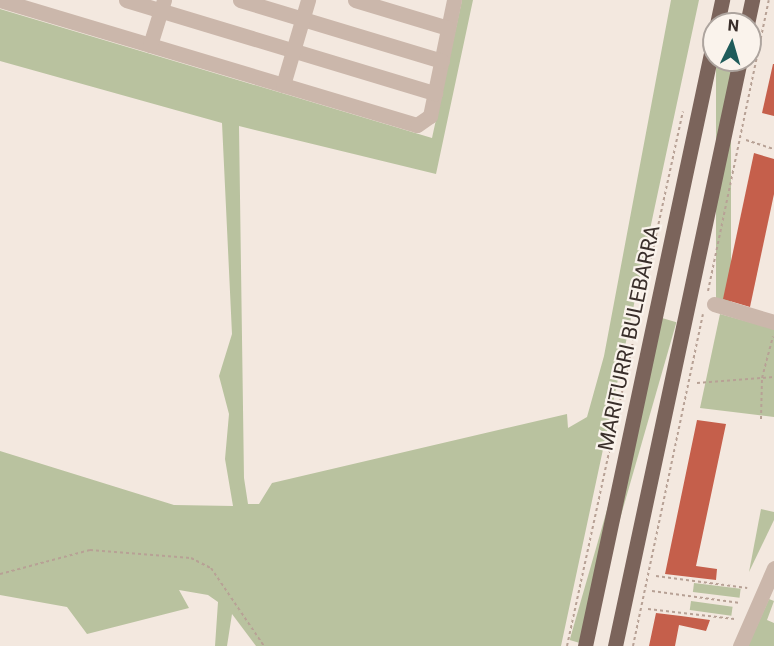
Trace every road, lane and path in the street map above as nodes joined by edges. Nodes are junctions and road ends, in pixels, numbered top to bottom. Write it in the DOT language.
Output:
graph roads {
  1 [pos="0,0"];
  2 [pos="126,0"];
  3 [pos="240,0"];
  4 [pos="308,0"];
  5 [pos="355,0"];
  6 [pos="454,0"];
  7 [pos="769,0"];
  8 [pos="20,3"];
  9 [pos="163,5"];
  10 [pos="303,19"];
  11 [pos="448,28"];
  12 [pos="150,45"];
  13 [pos="293,50"];
  14 [pos="442,61"];
  15 [pos="707,72"];
  16 [pos="737,72"];
  17 [pos="283,85"];
  18 [pos="435,93"];
  19 [pos="685,101"];
  20 [pos="746,140"];
  21 [pos="774,149"];
  22 [pos="708,304"];
  23 [pos="774,322"];
  24 [pos="774,330"];
  25 [pos="774,377"];
  26 [pos="762,378"];
  27 [pos="697,383"];
  28 [pos="761,419"];
  29 [pos="774,568"];
  30 [pos="0,574"];
  31 [pos="656,576"];
  32 [pos="747,588"];
  33 [pos="652,591"];
  34 [pos="740,603"];
  35 [pos="648,609"];
  36 [pos="734,619"];
  37 [pos="264,646"];
  38 [pos="567,646"];
  39 [pos="585,646"];
  40 [pos="615,646"];
  41 [pos="633,646"];
  42 [pos="740,646"];
  1 -- 8 [label="street"];
  2 -- 9 [label="street"];
  3 -- 10 [label="street"];
  4 -- 10 [label="street"];
  5 -- 11 [label="street"];
  6 -- 11 [label="street"];
  7 -- 22 [label="path"];
  8 -- 12 [label="street"];
  9 -- 12 [label="street"];
  9 -- 13 [label="street"];
  10 -- 13 [label="street"];
  10 -- 14 [label="street"];
  11 -- 14 [label="street"];
  12 -- 17 [label="street"];
  13 -- 17 [label="street"];
  13 -- 18 [label="street"];
  14 -- 18 [label="street"];
  15 -- 39 [label="main road, MARITURRI BULEBARRA"];
  16 -- 40 [label="main road"];
  17 -- 18 [label="street"];
  19 -- 38 [label="path"];
  20 -- 21 [label="path"];
  22 -- 23 [label="street"];
  22 -- 41 [label="path"];
  24 -- 26 [label="path"];
  25 -- 26 [label="path"];
  26 -- 27 [label="path"];
  26 -- 28 [label="path"];
  29 -- 42 [label="street"];
  30 -- 37 [label="path"];
  31 -- 32 [label="path"];
  33 -- 34 [label="path"];
  35 -- 36 [label="path"];
}
